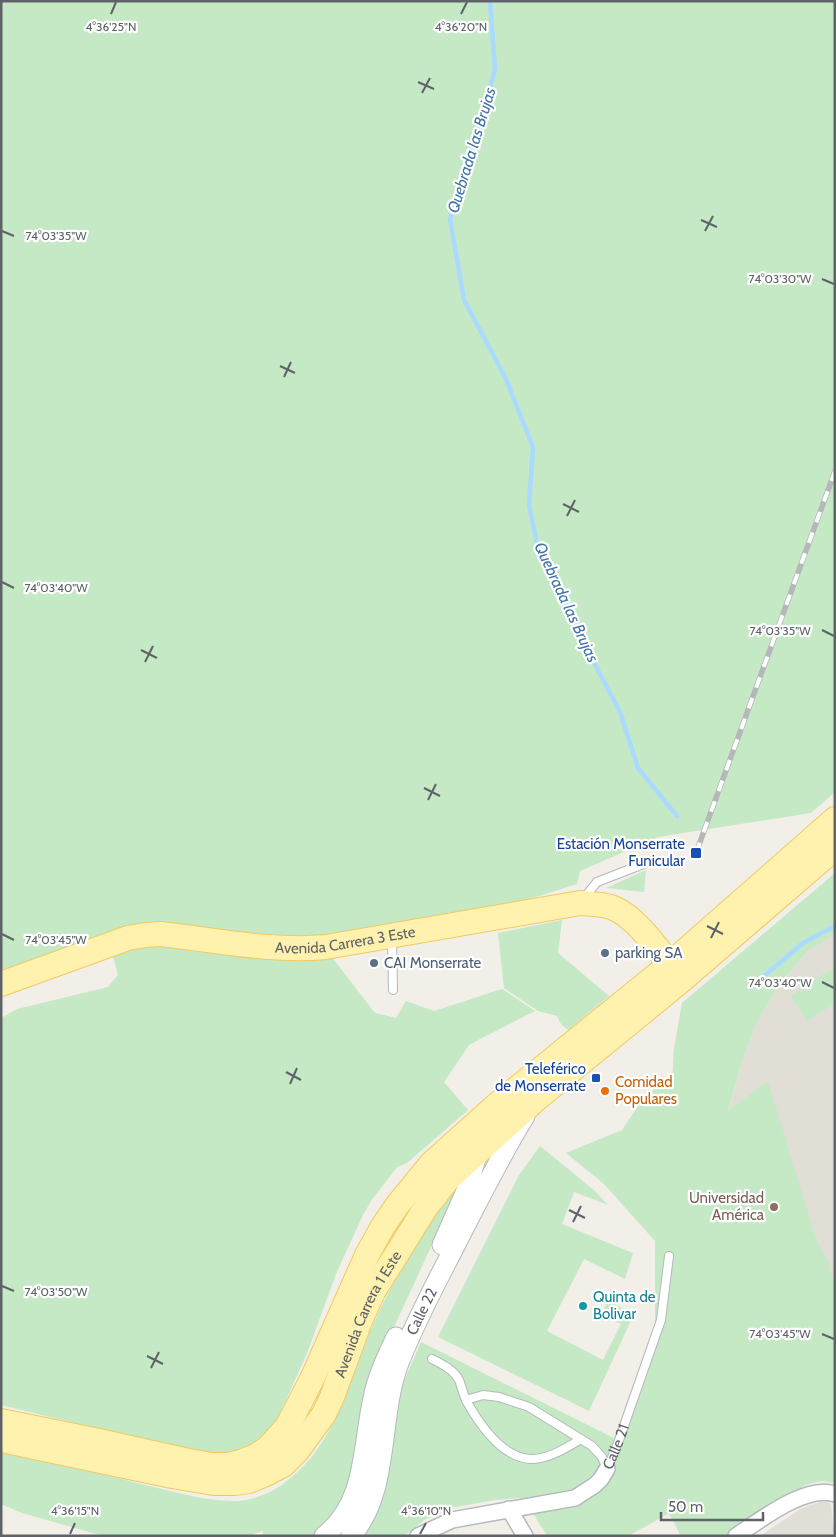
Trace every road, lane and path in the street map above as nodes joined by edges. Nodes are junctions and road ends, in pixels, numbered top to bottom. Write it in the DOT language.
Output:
graph roads {
  1 [pos="835,819"];
  2 [pos="835,848"];
  3 [pos="651,861"];
  4 [pos="580,904"];
  5 [pos="392,935"];
  6 [pos="676,972"];
  7 [pos="1,984"];
  8 [pos="393,990"];
  9 [pos="534,1102"];
  10 [pos="499,1103"];
  11 [pos="478,1151"];
  12 [pos="669,1256"];
  13 [pos="432,1359"];
  14 [pos="466,1400"];
  15 [pos="1,1421"];
  16 [pos="581,1439"];
  17 [pos="1,1440"];
  18 [pos="607,1469"];
  19 [pos="835,1494"];
  20 [pos="509,1510"];
  21 [pos="442,1531"];
  22 [pos="324,1536"];
  23 [pos="351,1536"];
  24 [pos="418,1536"];
  25 [pos="525,1536"];
  26 [pos="736,1536"];
  1 -- 6 [label="main road"];
  2 -- 6 [label="main road"];
  3 -- 4 [label="lane"];
  4 -- 5 [label="main road, Avenida Carrera 3 Este"];
  4 -- 6 [label="main road, Avenida Carrera 3 Este"];
  5 -- 7 [label="main road, Avenida Carrera 3 Este"];
  5 -- 8 [label="lane"];
  6 -- 9 [label="main road, Avenida Carrera 1 Este"];
  6 -- 10 [label="main road, Avenida Carrera 1 Este"];
  9 -- 11 [label="main road, Avenida Carrera 1 Este"];
  9 -- 23 [label="street, Calle 22"];
  10 -- 11 [label="street, Calle 22"];
  10 -- 15 [label="main road, Avenida Carrera 1 Este"];
  11 -- 17 [label="main road, Avenida Carrera 1 Este"];
  11 -- 22 [label="street, Calle 22"];
  12 -- 18 [label="lane, Calle 21"];
  13 -- 14 [label="lane"];
  14 -- 16 [label="lane"];
  14 -- 16 [label="lane"];
  16 -- 18 [label="lane"];
  18 -- 20 [label="street, Calle 21"];
  19 -- 26 [label="street"];
  20 -- 21 [label="street, Calle 21"];
  20 -- 25 [label="street"];
  21 -- 24 [label="street, Calle 21"];
}
